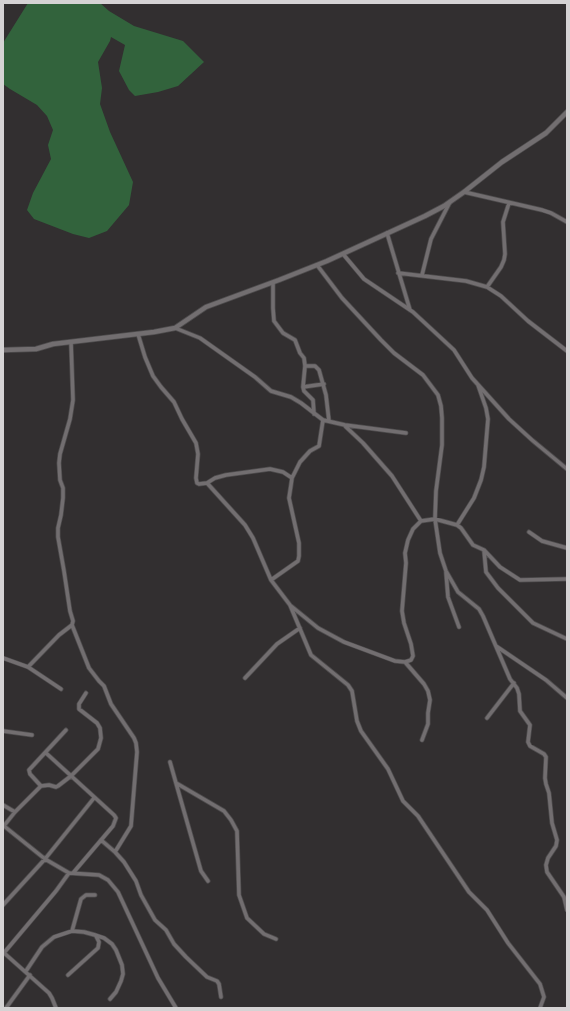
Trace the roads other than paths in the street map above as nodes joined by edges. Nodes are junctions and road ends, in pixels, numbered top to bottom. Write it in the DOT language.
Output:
graph roads {
  1 [pos="567,112"];
  2 [pos="464,192"];
  3 [pos="450,202"];
  4 [pos="508,203"];
  5 [pos="567,222"];
  6 [pos="387,233"];
  7 [pos="343,254"];
  8 [pos="317,265"];
  9 [pos="398,273"];
  10 [pos="422,275"];
  11 [pos="272,283"];
  12 [pos="487,287"];
  13 [pos="410,310"];
  14 [pos="175,328"];
  15 [pos="138,334"];
  16 [pos="71,342"];
  17 [pos="3,350"];
  18 [pos="567,352"];
  19 [pos="305,366"];
  20 [pos="324,384"];
  21 [pos="477,384"];
  22 [pos="302,387"];
  23 [pos="314,414"];
  24 [pos="323,420"];
  25 [pos="329,421"];
  26 [pos="345,425"];
  27 [pos="406,433"];
  28 [pos="567,469"];
  29 [pos="292,478"];
  30 [pos="207,482"];
  31 [pos="435,519"];
  32 [pos="421,521"];
  33 [pos="457,525"];
  34 [pos="528,532"];
  35 [pos="567,548"];
  36 [pos="484,550"];
  37 [pos="446,571"];
  38 [pos="567,579"];
  39 [pos="271,580"];
  40 [pos="290,605"];
  41 [pos="72,625"];
  42 [pos="300,628"];
  43 [pos="459,628"];
  44 [pos="567,639"];
  45 [pos="495,645"];
  46 [pos="3,658"];
  47 [pos="405,662"];
  48 [pos="28,667"];
  49 [pos="245,678"];
  50 [pos="514,684"];
  51 [pos="61,689"];
  52 [pos="86,693"];
  53 [pos="567,698"];
  54 [pos="487,718"];
  55 [pos="66,730"];
  56 [pos="3,731"];
  57 [pos="32,735"];
  58 [pos="422,740"];
  59 [pos="46,753"];
  60 [pos="170,762"];
  61 [pos="71,776"];
  62 [pos="176,783"];
  63 [pos="41,786"];
  64 [pos="94,798"];
  65 [pos="3,804"];
  66 [pos="15,812"];
  67 [pos="3,827"];
  68 [pos="101,840"];
  69 [pos="115,852"];
  70 [pos="45,859"];
  71 [pos="71,873"];
  72 [pos="208,881"];
  73 [pos="95,895"];
  74 [pos="3,905"];
  75 [pos="567,910"];
  76 [pos="72,931"];
  77 [pos="95,935"];
  78 [pos="276,939"];
  79 [pos="3,953"];
  80 [pos="26,971"];
  81 [pos="30,975"];
  82 [pos="68,975"];
  83 [pos="221,997"];
  84 [pos="110,999"];
  85 [pos="6,1008"];
  86 [pos="56,1008"];
  87 [pos="176,1008"];
  88 [pos="540,1008"];
  1 -- 2 [label="street"];
  2 -- 3 [label="street"];
  2 -- 4 [label="street"];
  3 -- 6 [label="street"];
  3 -- 10 [label="street"];
  4 -- 5 [label="street"];
  4 -- 12 [label="street"];
  6 -- 7 [label="street"];
  6 -- 9 [label="street"];
  7 -- 8 [label="street"];
  7 -- 13 [label="street"];
  8 -- 11 [label="street"];
  8 -- 31 [label="street"];
  9 -- 10 [label="street"];
  9 -- 13 [label="street"];
  10 -- 12 [label="street"];
  11 -- 14 [label="street"];
  11 -- 19 [label="street"];
  12 -- 18 [label="street"];
  13 -- 21 [label="street"];
  14 -- 15 [label="street"];
  14 -- 23 [label="street"];
  15 -- 16 [label="street"];
  15 -- 30 [label="street"];
  16 -- 17 [label="street"];
  16 -- 41 [label="street"];
  19 -- 20 [label="street"];
  19 -- 22 [label="street"];
  20 -- 22 [label="street"];
  20 -- 25 [label="street"];
  21 -- 28 [label="street"];
  21 -- 33 [label="street"];
  22 -- 23 [label="street"];
  23 -- 24 [label="street"];
  24 -- 25 [label="street"];
  24 -- 29 [label="street"];
  25 -- 26 [label="street"];
  26 -- 27 [label="street"];
  26 -- 32 [label="street"];
  29 -- 30 [label="street"];
  29 -- 39 [label="street"];
  30 -- 39 [label="street"];
  31 -- 32 [label="street"];
  31 -- 33 [label="street"];
  31 -- 37 [label="street"];
  32 -- 47 [label="street"];
  33 -- 36 [label="street"];
  34 -- 35 [label="street"];
  36 -- 38 [label="street"];
  36 -- 44 [label="street"];
  37 -- 43 [label="street"];
  37 -- 45 [label="street"];
  39 -- 40 [label="street"];
  40 -- 42 [label="street"];
  40 -- 47 [label="street"];
  41 -- 48 [label="street"];
  41 -- 69 [label="street"];
  42 -- 49 [label="street"];
  42 -- 88 [label="street"];
  45 -- 50 [label="street"];
  45 -- 53 [label="street"];
  46 -- 48 [label="street"];
  47 -- 58 [label="street"];
  48 -- 51 [label="street"];
  50 -- 54 [label="street"];
  50 -- 75 [label="street"];
  52 -- 61 [label="street"];
  55 -- 59 [label="street"];
  56 -- 57 [label="street"];
  59 -- 61 [label="street"];
  59 -- 63 [label="street"];
  60 -- 62 [label="street"];
  61 -- 63 [label="street"];
  61 -- 64 [label="street"];
  62 -- 72 [label="street"];
  62 -- 78 [label="street"];
  63 -- 66 [label="street"];
  64 -- 68 [label="street"];
  64 -- 70 [label="street"];
  65 -- 66 [label="street"];
  66 -- 67 [label="street"];
  67 -- 70 [label="street"];
  68 -- 69 [label="street"];
  68 -- 71 [label="street"];
  69 -- 83 [label="street"];
  70 -- 71 [label="street"];
  70 -- 74 [label="street"];
  71 -- 79 [label="street"];
  71 -- 87 [label="street"];
  73 -- 76 [label="street"];
  76 -- 77 [label="street"];
  76 -- 80 [label="street"];
  77 -- 82 [label="street"];
  77 -- 84 [label="street"];
  79 -- 80 [label="street"];
  80 -- 81 [label="street"];
  81 -- 85 [label="street"];
  81 -- 86 [label="street"];
}
